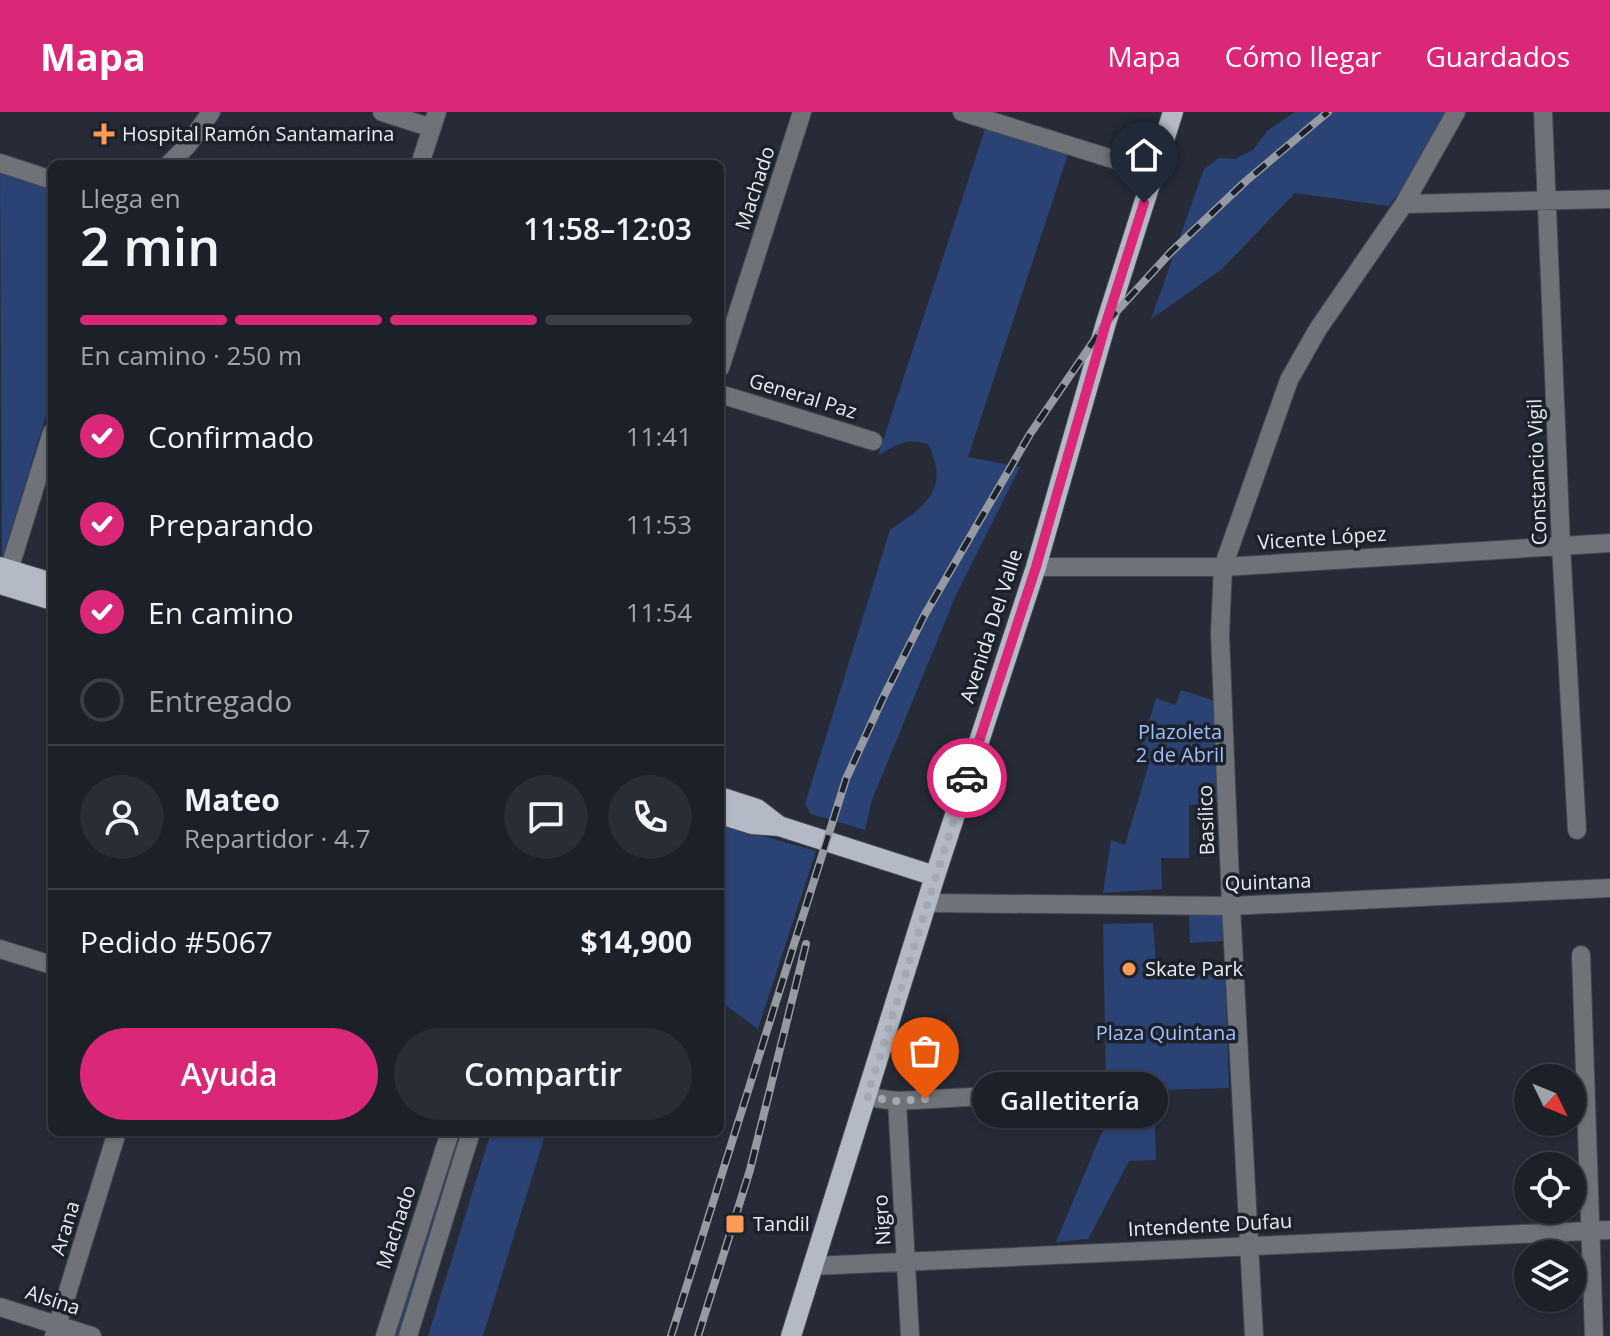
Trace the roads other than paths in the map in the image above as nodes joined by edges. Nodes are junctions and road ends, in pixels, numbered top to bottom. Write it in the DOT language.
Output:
graph roads {
  1 [pos="211,112"];
  2 [pos="382,112"];
  3 [pos="802,112"];
  4 [pos="962,112"];
  5 [pos="1173,112"];
  6 [pos="1456,112"];
  7 [pos="1543,112"];
  8 [pos="435,120"];
  9 [pos="173,160"];
  10 [pos="421,160"];
  11 [pos="0,163"];
  12 [pos="1154,172"];
  13 [pos="48,179"];
  14 [pos="1610,199"];
  15 [pos="1549,202"];
  16 [pos="1404,204"];
  17 [pos="724,356"];
  18 [pos="724,395"];
  19 [pos="873,441"];
  20 [pos="48,444"];
  21 [pos="1610,543"];
  22 [pos="1561,545"];
  23 [pos="1036,567"];
  24 [pos="1223,567"];
  25 [pos="3,574"];
  26 [pos="48,582"];
  27 [pos="48,598"];
  28 [pos="724,798"];
  29 [pos="724,815"];
  30 [pos="779,826"];
  31 [pos="1577,830"];
  32 [pos="935,876"];
  33 [pos="1610,888"];
  34 [pos="928,903"];
  35 [pos="1231,906"];
  36 [pos="0,949"];
  37 [pos="1581,955"];
  38 [pos="48,964"];
  39 [pos="1127,1088"];
  40 [pos="867,1097"];
  41 [pos="897,1101"];
  42 [pos="116,1136"];
  43 [pos="449,1136"];
  44 [pos="470,1136"];
  45 [pos="1610,1230"];
  46 [pos="1589,1231"];
  47 [pos="1248,1246"];
  48 [pos="907,1261"];
  49 [pos="813,1266"];
  50 [pos="0,1307"];
  51 [pos="56,1330"];
  52 [pos="92,1336"];
  53 [pos="385,1336"];
  54 [pos="408,1336"];
  55 [pos="791,1336"];
  56 [pos="910,1336"];
  57 [pos="1254,1336"];
  58 [pos="1594,1336"];
  1 -- 9 [label="street"];
  2 -- 8 [label="street"];
  3 -- 17 [label="street, Machado"];
  4 -- 12 [label="street"];
  5 -- 12 [label="main road, Avenida Del Valle"];
  6 -- 16 [label="street, Basílico"];
  7 -- 15 [label="street, Constancio Vigil"];
  8 -- 10 [label="street"];
  11 -- 13 [label="street"];
  12 -- 23 [label="main road, Avenida Del Valle"];
  14 -- 15 [label="street"];
  15 -- 16 [label="street"];
  15 -- 22 [label="street, Constancio Vigil"];
  16 -- 24 [label="street, Basílico"];
  18 -- 19 [label="street, General Paz"];
  20 -- 25 [label="street"];
  21 -- 22 [label="street, Vicente López"];
  22 -- 24 [label="street, Vicente López"];
  22 -- 31 [label="street, Constancio Vigil"];
  23 -- 24 [label="street, Vicente López"];
  23 -- 32 [label="main road, Avenida Del Valle"];
  24 -- 35 [label="street, Basílico"];
  25 -- 26 [label="main road"];
  25 -- 27 [label="main road"];
  28 -- 30 [label="main road"];
  29 -- 30 [label="main road"];
  30 -- 32 [label="main road"];
  32 -- 34 [label="main road, Avenida Del Valle"];
  33 -- 35 [label="street, Quintana"];
  34 -- 35 [label="street, Quintana"];
  34 -- 40 [label="main road, Avenida Del Valle"];
  35 -- 47 [label="street, Basílico"];
  36 -- 38 [label="street"];
  37 -- 46 [label="street"];
  39 -- 41 [label="street"];
  40 -- 41 [label="street"];
  40 -- 49 [label="main road, Avenida Del Valle"];
  41 -- 48 [label="street, Nigro"];
  42 -- 51 [label="street, Arana"];
  43 -- 53 [label="street, Machado"];
  44 -- 54 [label="street"];
  45 -- 46 [label="street, Intendente Dufau"];
  46 -- 47 [label="street, Intendente Dufau"];
  46 -- 58 [label="street"];
  47 -- 48 [label="street, Intendente Dufau"];
  47 -- 57 [label="street, Basílico"];
  48 -- 49 [label="street, Intendente Dufau"];
  48 -- 56 [label="street, Nigro"];
  49 -- 55 [label="main road, Avenida Del Valle"];
  50 -- 51 [label="street, Alsina"];
  51 -- 52 [label="street, Alsina"];
}
